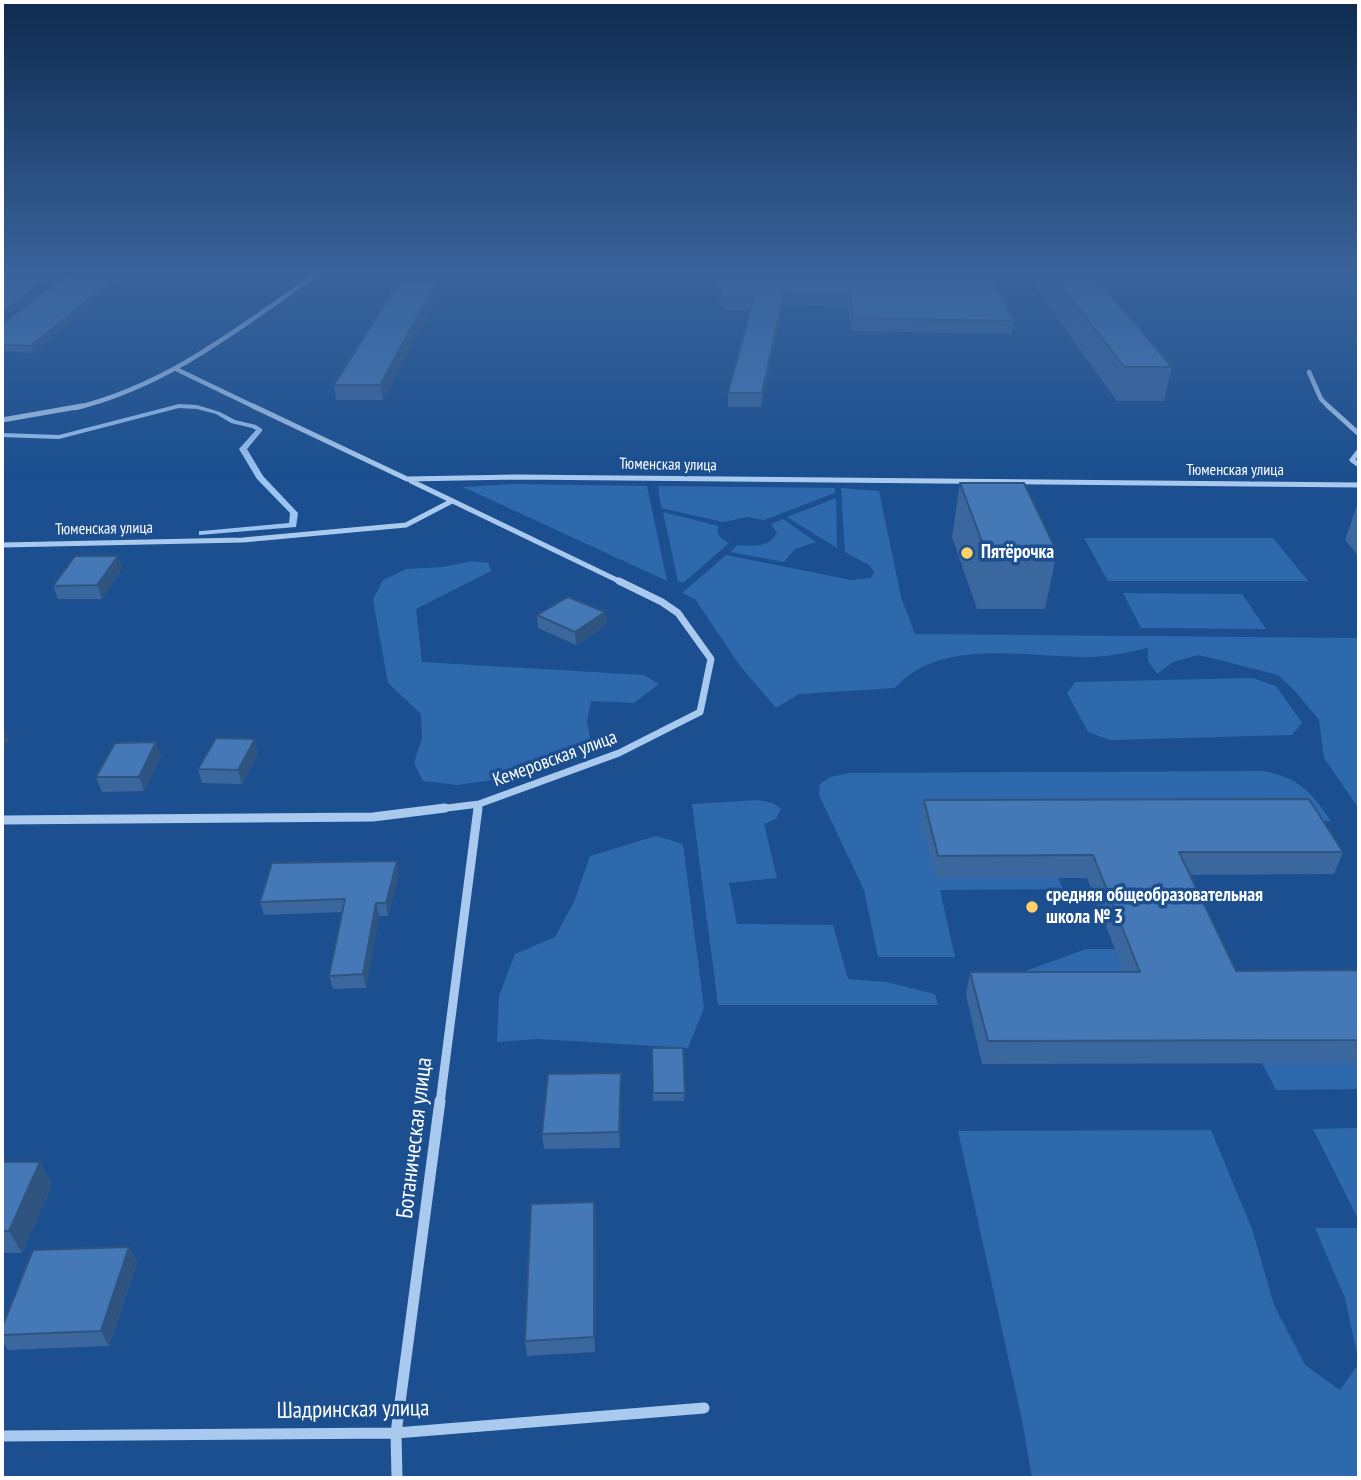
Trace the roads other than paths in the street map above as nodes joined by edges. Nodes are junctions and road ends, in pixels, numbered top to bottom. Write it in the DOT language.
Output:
graph roads {
  1 [pos="219,340"];
  2 [pos="176,369"];
  3 [pos="1309,372"];
  4 [pos="2,419"];
  5 [pos="1359,434"];
  6 [pos="1359,451"];
  7 [pos="1359,465"];
  8 [pos="407,479"];
  9 [pos="1359,485"];
  10 [pos="452,500"];
  11 [pos="2,545"];
  12 [pos="479,804"];
  13 [pos="2,820"];
  14 [pos="704,1408"];
  15 [pos="396,1433"];
  16 [pos="2,1436"];
  17 [pos="397,1478"];
  1 -- 2 [label="street"];
  2 -- 4 [label="street"];
  2 -- 8 [label="street, Тюменская улица"];
  3 -- 5 [label="street"];
  6 -- 7 [label="street"];
  8 -- 9 [label="street, Тюменская улица"];
  8 -- 10 [label="street, Кемеровская улица"];
  10 -- 11 [label="street, Тюменская улица"];
  10 -- 12 [label="street, Кемеровская улица"];
  12 -- 13 [label="street, Кемеровская улица"];
  12 -- 15 [label="street, Ботаническая улица"];
  14 -- 15 [label="street, Шадринская улица"];
  15 -- 16 [label="street, Шадринская улица"];
  15 -- 17 [label="street, Ботаническая улица"];
}
